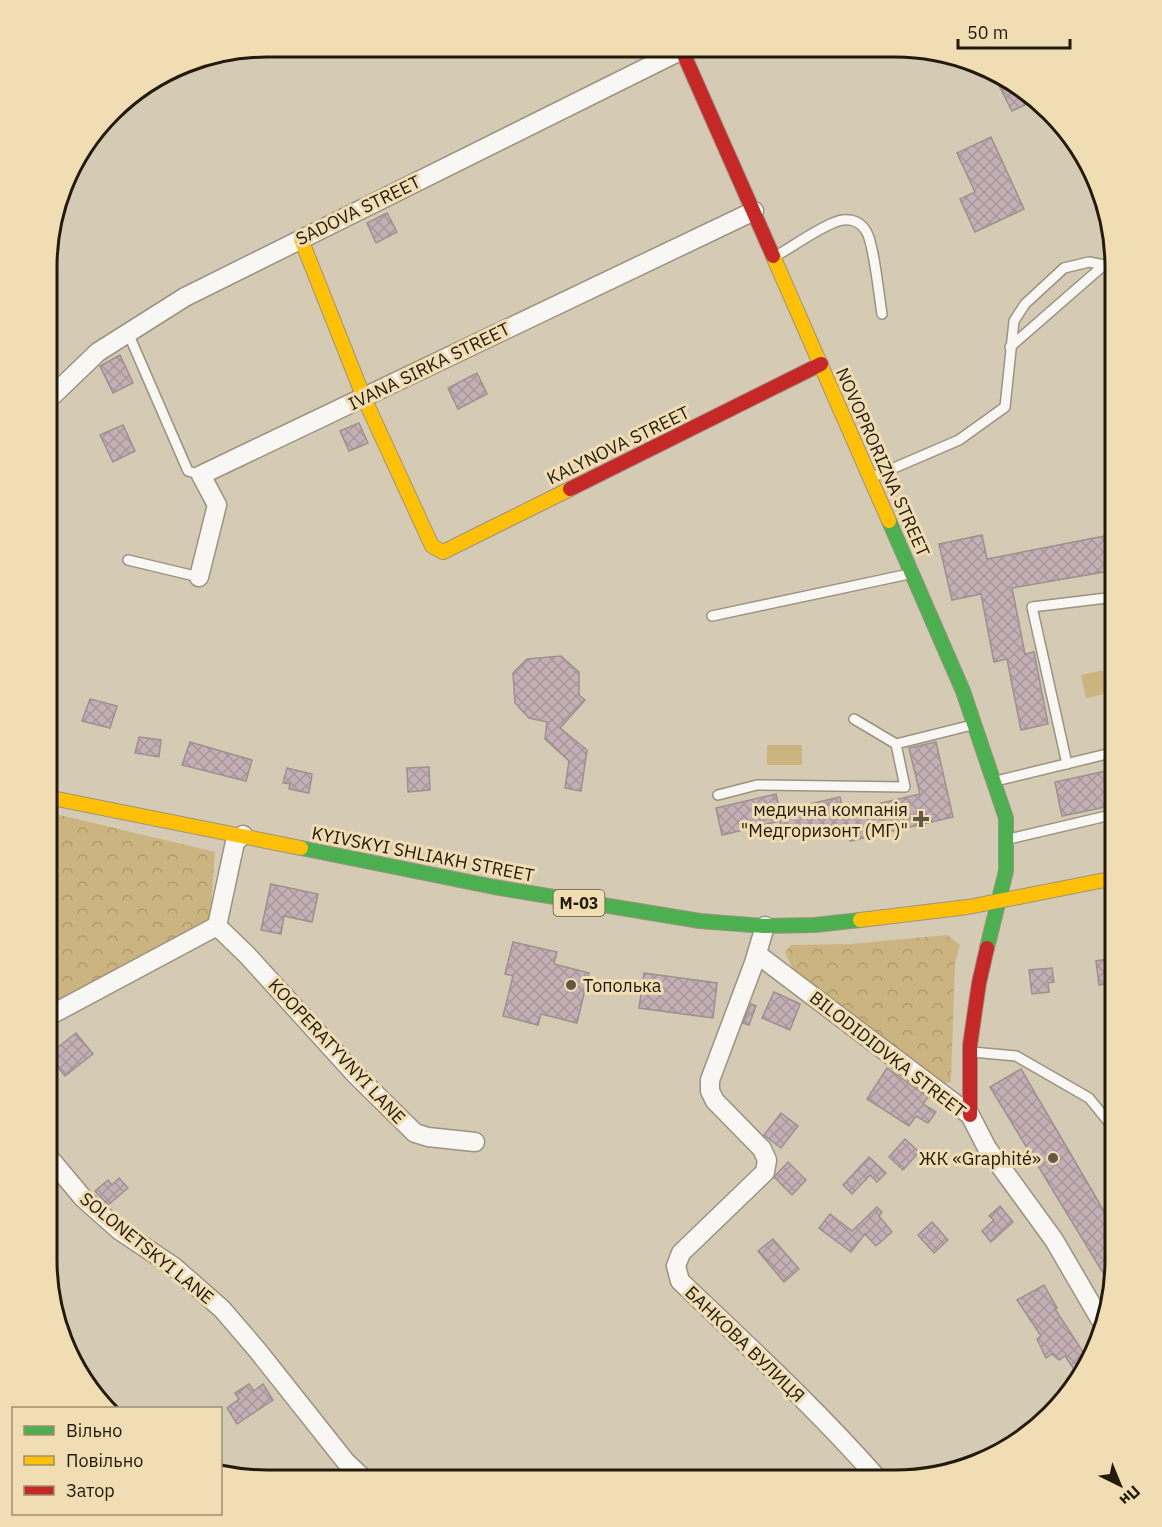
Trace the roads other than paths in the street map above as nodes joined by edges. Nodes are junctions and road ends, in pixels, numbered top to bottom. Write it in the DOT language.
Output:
graph roads {
  1 [pos="665,57"];
  2 [pos="687,57"];
  3 [pos="754,211"];
  4 [pos="301,239"];
  5 [pos="774,257"];
  6 [pos="1104,264"];
  7 [pos="882,314"];
  8 [pos="128,333"];
  9 [pos="1010,347"];
  10 [pos="821,364"];
  11 [pos="57,391"];
  12 [pos="364,398"];
  13 [pos="201,475"];
  14 [pos="870,478"];
  15 [pos="128,560"];
  16 [pos="912,573"];
  17 [pos="199,577"];
  18 [pos="1105,598"];
  19 [pos="712,616"];
  20 [pos="854,719"];
  21 [pos="975,724"];
  22 [pos="896,744"];
  23 [pos="1105,754"];
  24 [pos="1067,764"];
  25 [pos="994,782"];
  26 [pos="718,795"];
  27 [pos="57,799"];
  28 [pos="1105,816"];
  29 [pos="243,835"];
  30 [pos="1006,840"];
  31 [pos="1105,880"];
  32 [pos="999,902"];
  33 [pos="217,926"];
  34 [pos="765,926"];
  35 [pos="757,954"];
  36 [pos="57,1012"];
  37 [pos="970,1052"];
  38 [pos="970,1114"];
  39 [pos="1105,1118"];
  40 [pos="475,1142"];
  41 [pos="57,1167"];
  42 [pos="1097,1315"];
  43 [pos="354,1470"];
  44 [pos="870,1470"];
  1 -- 4 [label="street, SADOVA STREET"];
  2 -- 3 [label="main road, NOVOPRORIZNA STREET"];
  3 -- 5 [label="main road, NOVOPRORIZNA STREET"];
  3 -- 12 [label="street, IVANA SIRKA STREET"];
  4 -- 8 [label="street, SADOVA STREET"];
  4 -- 12 [label="main road"];
  5 -- 7 [label="lane"];
  5 -- 10 [label="main road, NOVOPRORIZNA STREET"];
  6 -- 9 [label="lane"];
  6 -- 9 [label="lane"];
  8 -- 11 [label="street, SADOVA STREET"];
  8 -- 13 [label="lane"];
  9 -- 14 [label="lane"];
  10 -- 12 [label="main road, KALYNOVA STREET"];
  10 -- 14 [label="main road, NOVOPRORIZNA STREET"];
  12 -- 13 [label="street, IVANA SIRKA STREET"];
  13 -- 17 [label="street"];
  14 -- 16 [label="main road, NOVOPRORIZNA STREET"];
  15 -- 17 [label="lane"];
  16 -- 19 [label="lane"];
  16 -- 21 [label="main road, NOVOPRORIZNA STREET"];
  18 -- 24 [label="lane"];
  20 -- 22 [label="lane"];
  21 -- 22 [label="lane"];
  21 -- 25 [label="main road, NOVOPRORIZNA STREET"];
  22 -- 26 [label="lane"];
  23 -- 24 [label="lane"];
  24 -- 25 [label="lane"];
  25 -- 30 [label="main road, NOVOPRORIZNA STREET"];
  27 -- 29 [label="main road, KYIVSKYI SHLIAKH STREET / М-03"];
  28 -- 30 [label="lane"];
  29 -- 33 [label="street"];
  29 -- 34 [label="main road, KYIVSKYI SHLIAKH STREET / М-03"];
  30 -- 32 [label="main road, NOVOPRORIZNA STREET"];
  31 -- 32 [label="main road, KYIVSKYI SHLIAKH STREET / М-03"];
  32 -- 34 [label="main road, KYIVSKYI SHLIAKH STREET / М-03"];
  32 -- 37 [label="main road, NOVOPRORIZNA STREET"];
  33 -- 36 [label="street"];
  33 -- 40 [label="street, KOOPERATYVNYI LANE"];
  34 -- 35 [label="street, БАНКОВА ВУЛИЦЯ"];
  35 -- 38 [label="street, BILODIDIDVKA STREET"];
  35 -- 44 [label="street, БАНКОВА ВУЛИЦЯ"];
  37 -- 38 [label="main road, NOVOPRORIZNA STREET"];
  37 -- 39 [label="lane"];
  38 -- 42 [label="street, BILODIDIDVKA STREET"];
  41 -- 43 [label="street, SOLONETSKYI LANE"];
}
